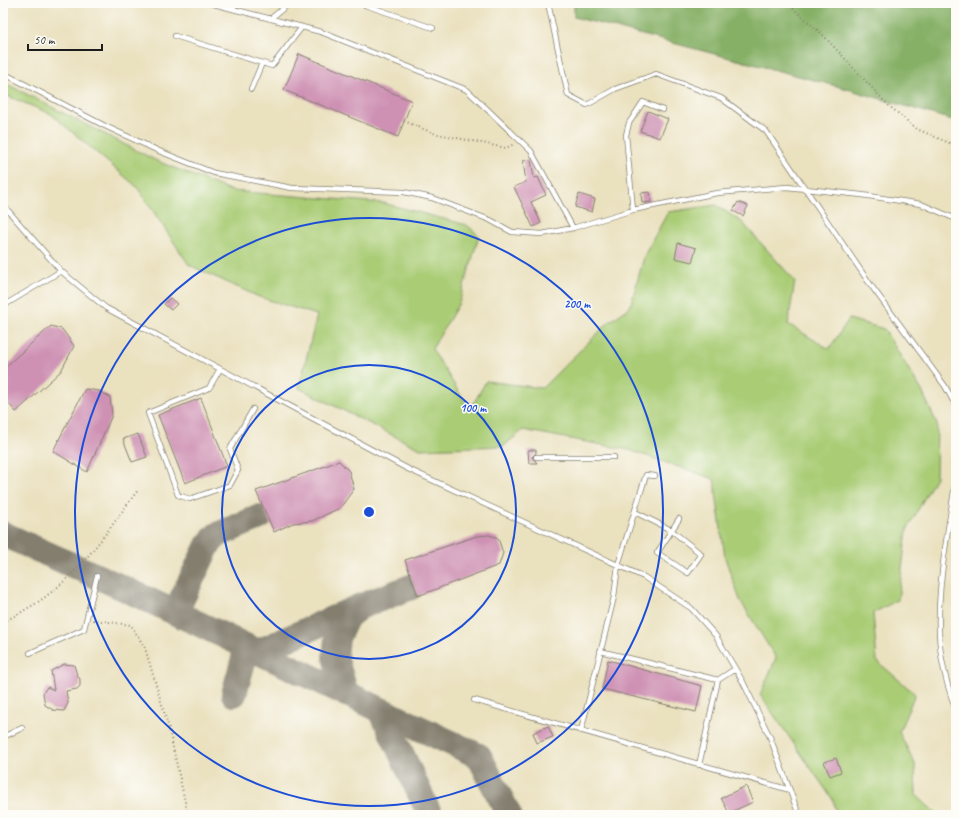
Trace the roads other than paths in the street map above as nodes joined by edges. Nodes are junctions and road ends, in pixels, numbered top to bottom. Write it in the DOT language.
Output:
graph roads {
  1 [pos="210,3"];
  2 [pos="290,3"];
  3 [pos="358,3"];
  4 [pos="548,3"];
  5 [pos="270,19"];
  6 [pos="302,27"];
  7 [pos="432,28"];
  8 [pos="175,36"];
  9 [pos="262,63"];
  10 [pos="3,72"];
  11 [pos="251,89"];
  12 [pos="663,110"];
  13 [pos="806,188"];
  14 [pos="3,205"];
  15 [pos="633,210"];
  16 [pos="956,218"];
  17 [pos="573,228"];
  18 [pos="62,271"];
  19 [pos="3,306"];
  20 [pos="220,369"];
  21 [pos="956,406"];
  22 [pos="253,409"];
  23 [pos="536,457"];
  24 [pos="614,457"];
  25 [pos="655,476"];
  26 [pos="956,478"];
  27 [pos="634,512"];
  28 [pos="679,519"];
  29 [pos="671,530"];
  30 [pos="618,565"];
  31 [pos="97,576"];
  32 [pos="600,651"];
  33 [pos="30,653"];
  34 [pos="735,669"];
  35 [pos="718,680"];
  36 [pos="474,700"];
  37 [pos="956,710"];
  38 [pos="22,728"];
  39 [pos="581,731"];
  40 [pos="3,737"];
  41 [pos="699,765"];
  42 [pos="790,790"];
  43 [pos="799,815"];
  1 -- 5 [label="lane"];
  2 -- 5 [label="lane"];
  3 -- 7 [label="lane"];
  4 -- 13 [label="lane"];
  5 -- 6 [label="lane"];
  6 -- 9 [label="lane"];
  6 -- 17 [label="lane"];
  8 -- 9 [label="lane"];
  9 -- 11 [label="lane"];
  10 -- 17 [label="lane"];
  12 -- 15 [label="lane"];
  13 -- 15 [label="lane"];
  13 -- 16 [label="lane"];
  13 -- 21 [label="lane"];
  14 -- 18 [label="lane"];
  15 -- 17 [label="lane"];
  18 -- 19 [label="lane"];
  18 -- 20 [label="lane"];
  20 -- 22 [label="lane"];
  20 -- 30 [label="lane"];
  23 -- 24 [label="lane"];
  25 -- 27 [label="lane"];
  26 -- 37 [label="lane"];
  27 -- 29 [label="lane"];
  27 -- 30 [label="lane"];
  28 -- 29 [label="lane"];
  29 -- 29 [label="lane"];
  30 -- 32 [label="lane"];
  30 -- 34 [label="lane"];
  31 -- 33 [label="lane"];
  32 -- 35 [label="lane"];
  32 -- 39 [label="lane"];
  34 -- 35 [label="lane"];
  34 -- 42 [label="lane"];
  35 -- 41 [label="lane"];
  36 -- 39 [label="lane"];
  38 -- 40 [label="lane"];
  39 -- 41 [label="lane"];
  41 -- 42 [label="lane"];
  42 -- 43 [label="lane"];
}
